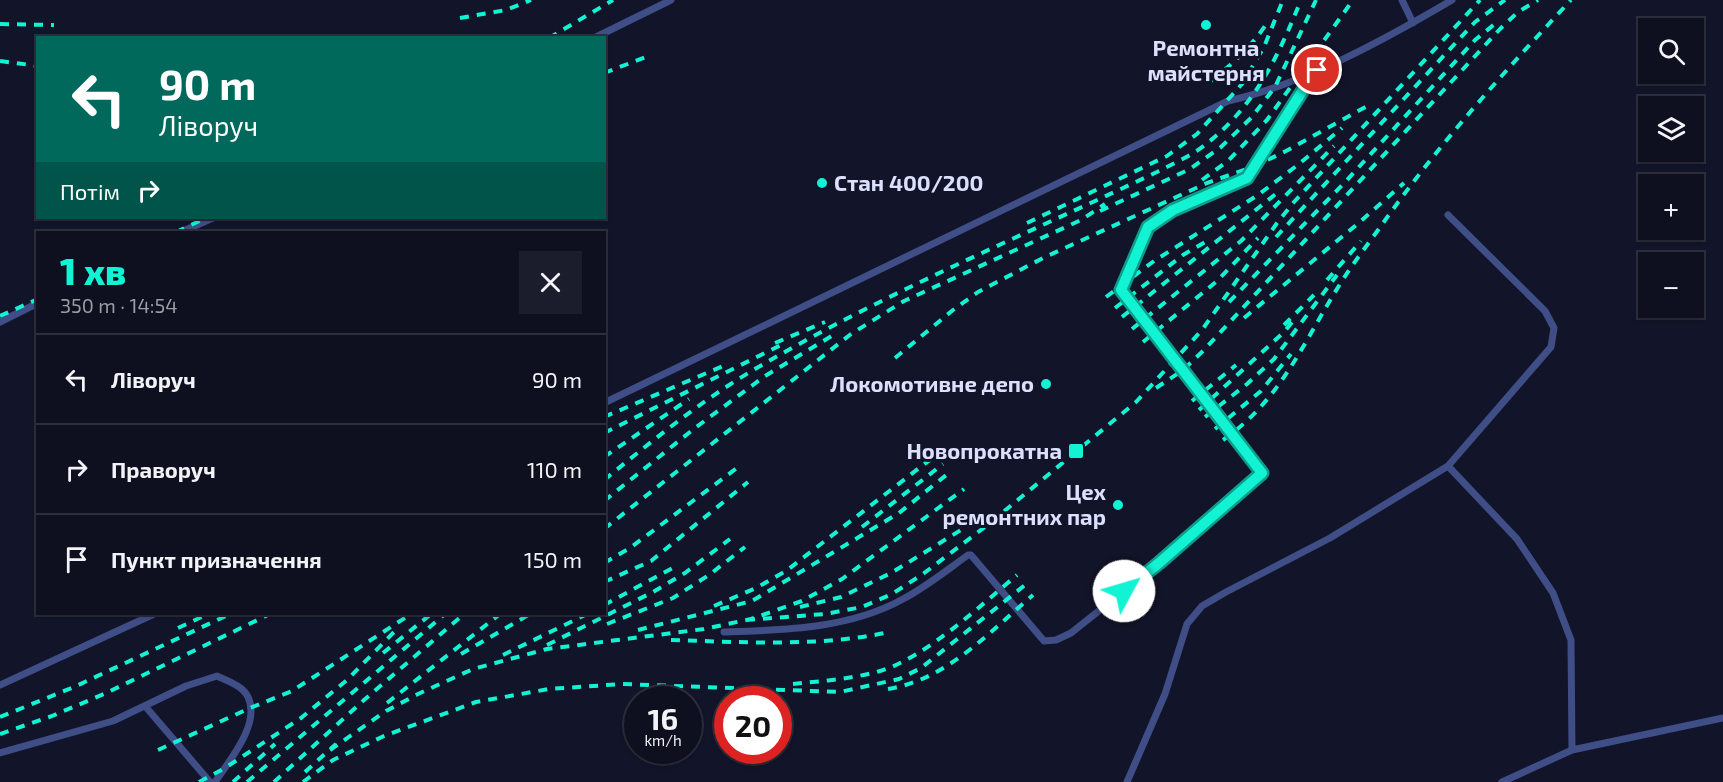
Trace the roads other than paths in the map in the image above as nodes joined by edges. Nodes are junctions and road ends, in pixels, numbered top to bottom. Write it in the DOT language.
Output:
graph roads {
  1 [pos="671,0"];
  2 [pos="1402,0"];
  3 [pos="1452,0"];
  4 [pos="1413,23"];
  5 [pos="598,36"];
  6 [pos="1317,70"];
  7 [pos="1448,215"];
  8 [pos="211,219"];
  9 [pos="184,231"];
  10 [pos="36,304"];
  11 [pos="0,322"];
  12 [pos="606,402"];
  13 [pos="1448,466"];
  14 [pos="152,615"];
  15 [pos="724,632"];
  16 [pos="0,685"];
  17 [pos="145,706"];
  18 [pos="1723,718"];
  19 [pos="1572,750"];
  20 [pos="0,753"];
  21 [pos="210,782"];
  22 [pos="215,782"];
  23 [pos="1127,782"];
  24 [pos="1502,782"];
  1 -- 5 [label="lane"];
  2 -- 4 [label="lane"];
  3 -- 4 [label="lane"];
  4 -- 6 [label="lane"];
  6 -- 12 [label="lane"];
  6 -- 15 [label="lane"];
  7 -- 13 [label="lane"];
  8 -- 9 [label="lane"];
  10 -- 11 [label="lane"];
  13 -- 19 [label="lane"];
  13 -- 23 [label="lane"];
  14 -- 16 [label="lane"];
  17 -- 20 [label="lane"];
  17 -- 21 [label="lane"];
  17 -- 22 [label="lane"];
  18 -- 19 [label="lane"];
  19 -- 24 [label="lane"];
}
